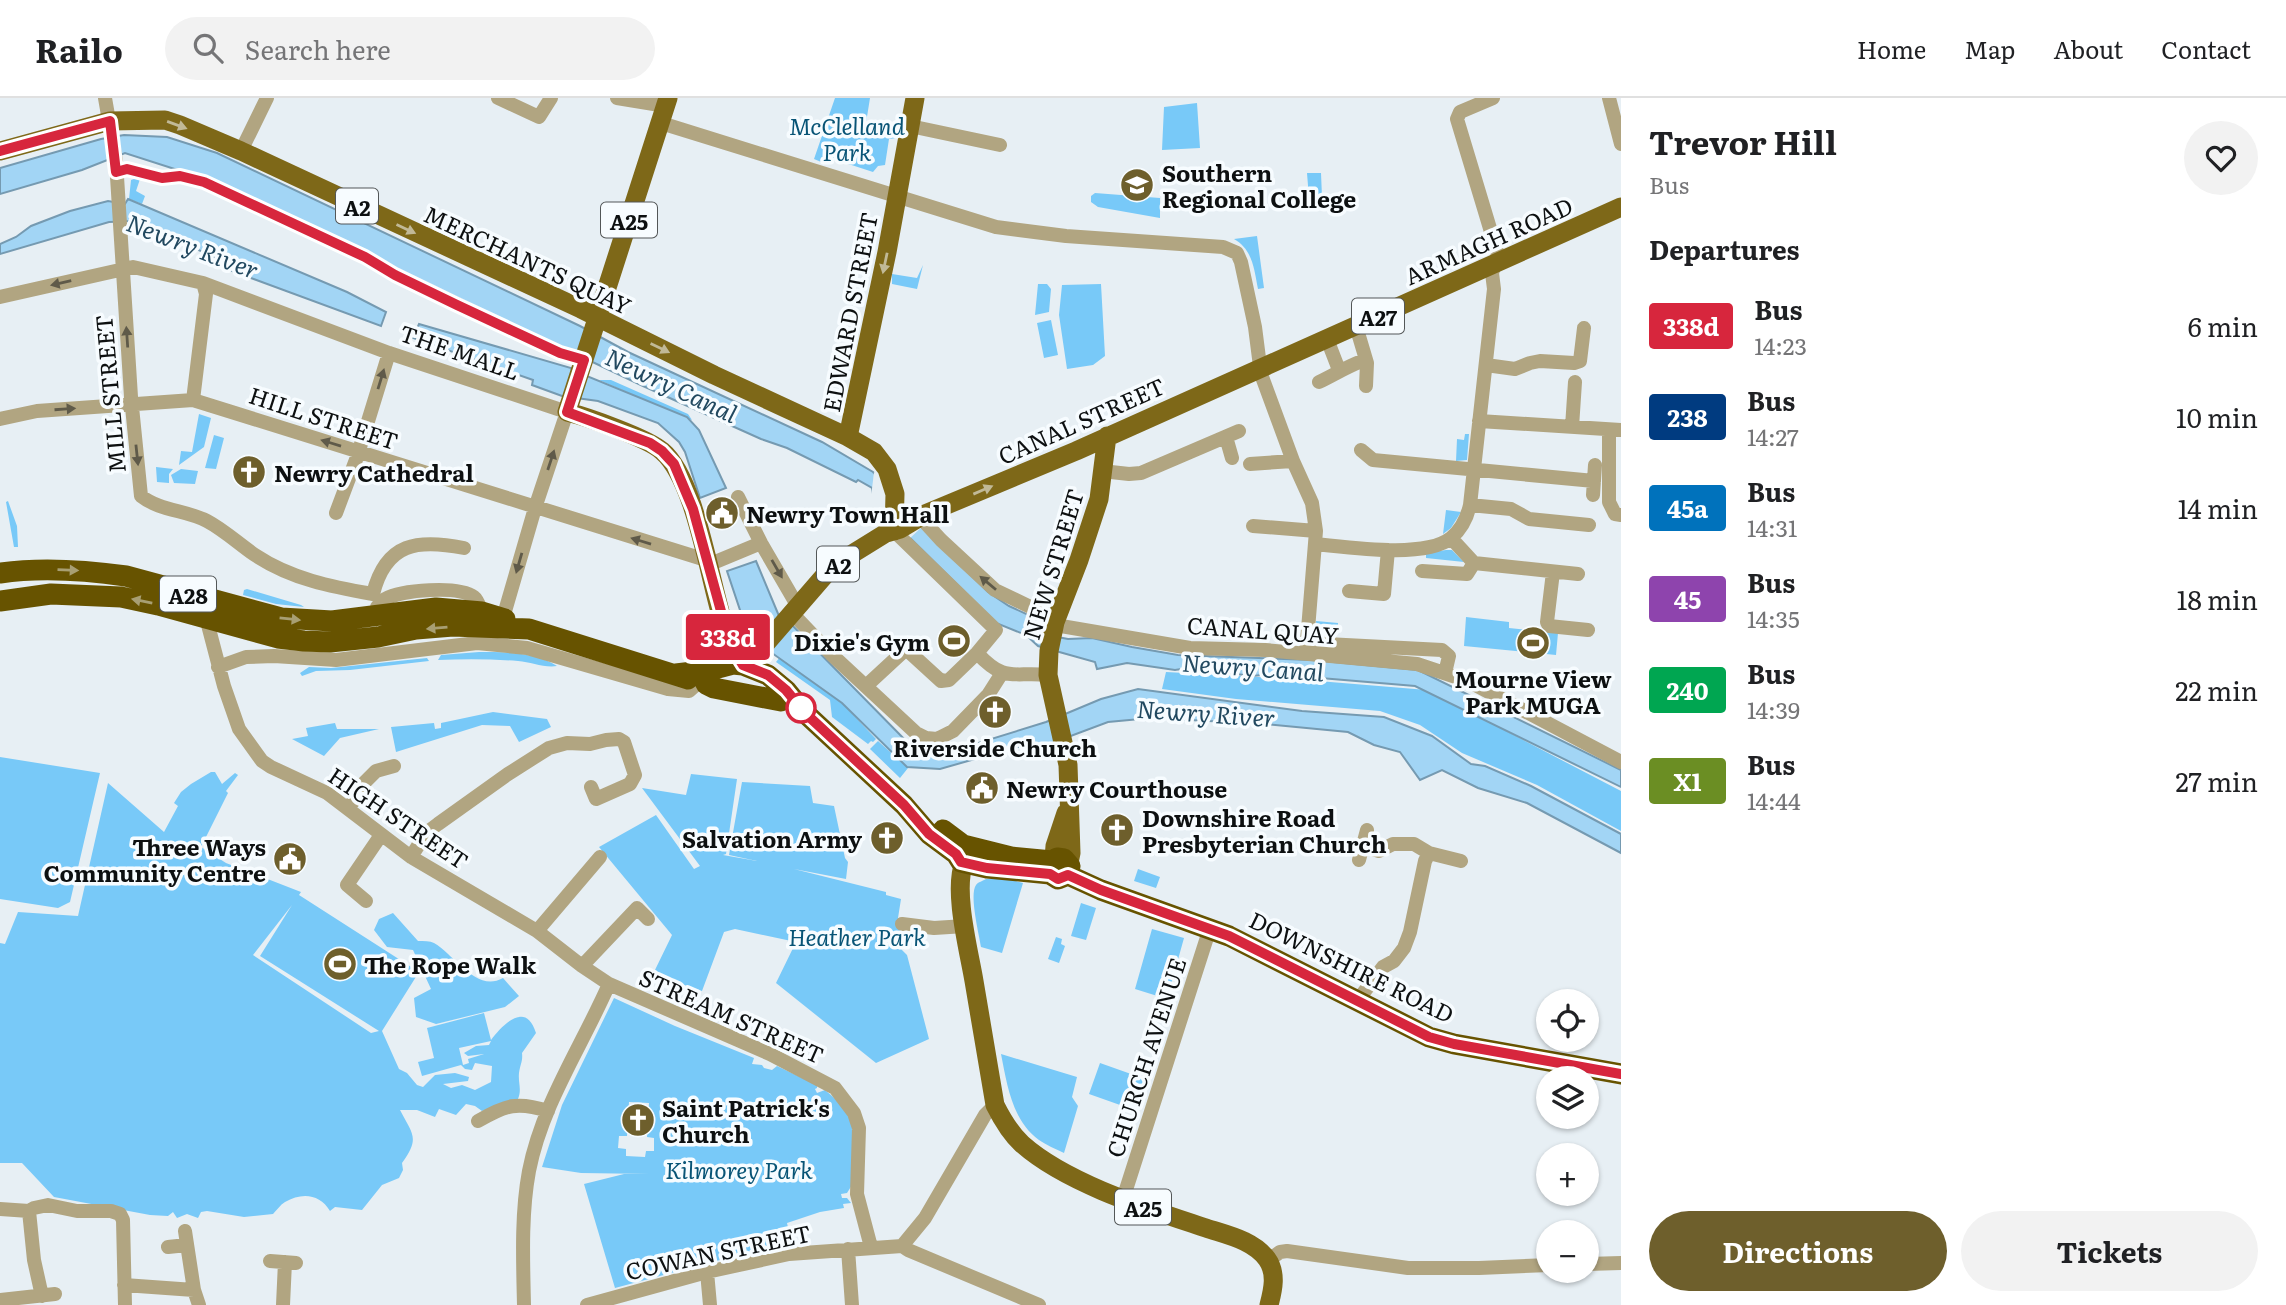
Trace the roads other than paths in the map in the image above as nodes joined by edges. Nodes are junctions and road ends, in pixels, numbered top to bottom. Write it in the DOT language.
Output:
graph roads {
  1 [pos="105,98"];
  2 [pos="267,98"];
  3 [pos="498,98"];
  4 [pos="551,98"];
  5 [pos="617,98"];
  6 [pos="915,98"];
  7 [pos="1493,98"];
  8 [pos="1609,98"];
  9 [pos="665,109"];
  10 [pos="910,126"];
  11 [pos="111,127"];
  12 [pos="1621,144"];
  13 [pos="1000,145"];
  14 [pos="0,151"];
  15 [pos="241,151"];
  16 [pos="897,196"];
  17 [pos="1621,207"];
  18 [pos="1495,264"];
  19 [pos="122,269"];
  20 [pos="204,284"];
  21 [pos="0,297"];
  22 [pos="596,325"];
  23 [pos="1356,326"];
  24 [pos="1584,328"];
  25 [pos="1327,339"];
  26 [pos="389,353"];
  27 [pos="1362,361"];
  28 [pos="1486,365"];
  29 [pos="1261,368"];
  30 [pos="1339,370"];
  31 [pos="1319,382"];
  32 [pos="1575,382"];
  33 [pos="1366,386"];
  34 [pos="193,400"];
  35 [pos="131,404"];
  36 [pos="569,407"];
  37 [pos="0,419"];
  38 [pos="1479,421"];
  39 [pos="1572,427"];
  40 [pos="1615,430"];
  41 [pos="1107,436"];
  42 [pos="848,437"];
  43 [pos="1361,450"];
  44 [pos="358,451"];
  45 [pos="1232,458"];
  46 [pos="1293,461"];
  47 [pos="1250,464"];
  48 [pos="1595,465"];
  49 [pos="1474,470"];
  50 [pos="1102,471"];
  51 [pos="893,488"];
  52 [pos="738,498"];
  53 [pos="1470,505"];
  54 [pos="535,508"];
  55 [pos="337,513"];
  56 [pos="1621,515"];
  57 [pos="917,516"];
  58 [pos="1588,524"];
  59 [pos="1253,526"];
  60 [pos="896,527"];
  61 [pos="1315,537"];
  62 [pos="1451,538"];
  63 [pos="756,545"];
  64 [pos="464,548"];
  65 [pos="1388,550"];
  66 [pos="710,562"];
  67 [pos="1474,563"];
  68 [pos="1422,571"];
  69 [pos="1553,572"];
  70 [pos="0,573"];
  71 [pos="1578,574"];
  72 [pos="1349,591"];
  73 [pos="0,601"];
  74 [pos="212,610"];
  75 [pos="791,612"];
  76 [pos="376,614"];
  77 [pos="502,623"];
  78 [pos="1588,630"];
  79 [pos="1052,636"];
  80 [pos="1306,648"];
  81 [pos="977,653"];
  82 [pos="750,661"];
  83 [pos="218,667"];
  84 [pos="1002,673"];
  85 [pos="1445,673"];
  86 [pos="1048,675"];
  87 [pos="701,679"];
  88 [pos="866,687"];
  89 [pos="781,701"];
  90 [pos="804,712"];
  91 [pos="1621,762"];
  92 [pos="394,766"];
  93 [pos="591,787"];
  94 [pos="349,808"];
  95 [pos="1367,830"];
  96 [pos="381,835"];
  97 [pos="1429,853"];
  98 [pos="965,854"];
  99 [pos="411,857"];
  100 [pos="600,857"];
  101 [pos="1461,861"];
  102 [pos="1059,867"];
  103 [pos="366,901"];
  104 [pos="649,919"];
  105 [pos="902,924"];
  106 [pos="965,926"];
  107 [pos="1210,928"];
  108 [pos="537,931"];
  109 [pos="582,966"];
  110 [pos="609,984"];
  111 [pos="1358,1000"];
  112 [pos="1621,1074"];
  113 [pos="995,1105"];
  114 [pos="548,1111"];
  115 [pos="478,1121"];
  116 [pos="1123,1199"];
  117 [pos="0,1209"];
  118 [pos="29,1211"];
  119 [pos="902,1246"];
  120 [pos="168,1247"];
  121 [pos="871,1247"];
  122 [pos="848,1249"];
  123 [pos="1269,1260"];
  124 [pos="270,1261"];
  125 [pos="1621,1263"];
  126 [pos="1599,1264"];
  127 [pos="1536,1265"];
  128 [pos="707,1272"];
  129 [pos="124,1285"];
  130 [pos="194,1290"];
  131 [pos="0,1300"];
  132 [pos="617,1301"];
  133 [pos="125,1305"];
  134 [pos="199,1305"];
  135 [pos="283,1305"];
  136 [pos="524,1305"];
  137 [pos="587,1305"];
  138 [pos="710,1305"];
  139 [pos="852,1305"];
  140 [pos="1039,1305"];
  141 [pos="1269,1305"];
  1 -- 11 [label="street, MILL STREET"];
  2 -- 15 [label="street"];
  3 -- 4 [label="street"];
  5 -- 9 [label="street"];
  6 -- 10 [label="main road, EDWARD STREET"];
  7 -- 18 [label="street"];
  8 -- 12 [label="street"];
  9 -- 16 [label="street"];
  9 -- 22 [label="main road, A25"];
  10 -- 13 [label="street"];
  10 -- 16 [label="main road, EDWARD STREET"];
  11 -- 14 [label="main road, A2"];
  11 -- 15 [label="main road, MERCHANTS QUAY / A2, one-way"];
  11 -- 19 [label="street, MILL STREET"];
  15 -- 22 [label="main road, MERCHANTS QUAY / A2, one-way"];
  16 -- 29 [label="street"];
  16 -- 42 [label="main road, EDWARD STREET, one-way"];
  17 -- 18 [label="main road, ARMAGH ROAD / A27"];
  18 -- 23 [label="main road, ARMAGH ROAD / A27"];
  18 -- 28 [label="street"];
  19 -- 20 [label="street, THE MALL"];
  19 -- 21 [label="street, THE MALL, one-way"];
  35 -- 19 [label="street, MILL STREET, one-way"];
  20 -- 26 [label="street, THE MALL"];
  20 -- 34 [label="street"];
  22 -- 36 [label="main road"];
  22 -- 42 [label="main road, MERCHANTS QUAY / A2, one-way"];
  23 -- 25 [label="main road, ARMAGH ROAD / A27"];
  23 -- 33 [label="street"];
  24 -- 28 [label="street"];
  25 -- 29 [label="main road, ARMAGH ROAD / A27"];
  25 -- 30 [label="street"];
  26 -- 36 [label="street, THE MALL"];
  44 -- 26 [label="street, one-way"];
  27 -- 30 [label="street"];
  28 -- 38 [label="street"];
  29 -- 41 [label="main road, CANAL STREET / A27"];
  29 -- 46 [label="street"];
  30 -- 31 [label="street"];
  32 -- 39 [label="street"];
  34 -- 35 [label="street, HILL STREET"];
  44 -- 34 [label="street, HILL STREET, one-way"];
  37 -- 35 [label="street, HILL STREET, one-way"];
  35 -- 76 [label="street, MILL STREET, one-way"];
  54 -- 36 [label="street, one-way"];
  36 -- 66 [label="main road, THE MALL"];
  38 -- 39 [label="street"];
  38 -- 49 [label="street"];
  39 -- 40 [label="street"];
  40 -- 56 [label="street"];
  41 -- 50 [label="main road, NEW STREET"];
  57 -- 41 [label="main road, CANAL STREET / A27, one-way"];
  42 -- 51 [label="main road, MERCHANTS QUAY / A2"];
  43 -- 49 [label="street"];
  44 -- 54 [label="street, HILL STREET"];
  44 -- 55 [label="street"];
  45 -- 50 [label="street"];
  46 -- 47 [label="street"];
  46 -- 61 [label="street"];
  48 -- 49 [label="street"];
  49 -- 53 [label="street"];
  50 -- 79 [label="main road, NEW STREET"];
  51 -- 57 [label="main road, MERCHANTS QUAY / A2"];
  51 -- 60 [label="main road"];
  52 -- 63 [label="street"];
  53 -- 58 [label="street"];
  53 -- 62 [label="street"];
  66 -- 54 [label="street, HILL STREET, one-way"];
  54 -- 77 [label="street, one-way"];
  57 -- 60 [label="main road, A2"];
  79 -- 57 [label="street, CANAL QUAY, one-way"];
  59 -- 61 [label="street"];
  60 -- 75 [label="main road, A2"];
  60 -- 81 [label="street"];
  61 -- 65 [label="street"];
  61 -- 80 [label="street"];
  62 -- 65 [label="street"];
  62 -- 67 [label="street"];
  63 -- 66 [label="street"];
  63 -- 75 [label="street, one-way"];
  64 -- 76 [label="street"];
  65 -- 72 [label="street"];
  66 -- 82 [label="main road, THE MALL"];
  67 -- 68 [label="street"];
  67 -- 69 [label="street"];
  69 -- 71 [label="street"];
  69 -- 78 [label="street"];
  70 -- 74 [label="highway, A28, one-way"];
  74 -- 73 [label="highway, A28, one-way"];
  74 -- 76 [label="highway, A28, one-way"];
  74 -- 76 [label="highway, A28"];
  74 -- 83 [label="street, HIGH STREET"];
  75 -- 82 [label="main road, A2"];
  75 -- 88 [label="street"];
  77 -- 76 [label="highway, A28, one-way"];
  76 -- 77 [label="highway, A28"];
  77 -- 87 [label="highway, A28"];
  79 -- 80 [label="street, CANAL QUAY"];
  79 -- 86 [label="main road, NEW STREET"];
  80 -- 85 [label="street, CANAL QUAY"];
  80 -- 85 [label="street"];
  81 -- 84 [label="street"];
  81 -- 88 [label="street"];
  82 -- 87 [label="highway, A28"];
  82 -- 89 [label="highway, A28"];
  82 -- 90 [label="highway, A28"];
  83 -- 87 [label="street"];
  83 -- 94 [label="street, HIGH STREET"];
  84 -- 86 [label="street"];
  84 -- 88 [label="street"];
  85 -- 91 [label="street, CANAL QUAY"];
  86 -- 102 [label="main road, NEW STREET"];
  87 -- 89 [label="highway, A28"];
  89 -- 90 [label="highway, A28"];
  90 -- 98 [label="highway, A28"];
  92 -- 94 [label="street"];
  93 -- 99 [label="street"];
  94 -- 96 [label="street, HIGH STREET"];
  95 -- 97 [label="street"];
  96 -- 99 [label="street, HIGH STREET"];
  96 -- 103 [label="street"];
  97 -- 101 [label="street"];
  97 -- 111 [label="street"];
  98 -- 102 [label="highway, DOWNSHIRE ROAD / A28"];
  98 -- 106 [label="main road, A25"];
  99 -- 108 [label="street, HIGH STREET"];
  100 -- 108 [label="street"];
  102 -- 107 [label="highway, DOWNSHIRE ROAD / A28"];
  104 -- 109 [label="street"];
  105 -- 106 [label="street"];
  106 -- 113 [label="main road, A25"];
  107 -- 111 [label="highway, DOWNSHIRE ROAD / A28"];
  107 -- 116 [label="street, CHURCH AVENUE"];
  108 -- 109 [label="street, HIGH STREET"];
  109 -- 110 [label="street, HIGH STREET"];
  110 -- 114 [label="street"];
  110 -- 121 [label="street, STREAM STREET"];
  111 -- 112 [label="highway, DOWNSHIRE ROAD / A28"];
  113 -- 116 [label="main road, A25"];
  113 -- 119 [label="street"];
  114 -- 115 [label="street"];
  114 -- 136 [label="street"];
  116 -- 123 [label="main road, A25"];
  117 -- 118 [label="street"];
  118 -- 129 [label="street"];
  118 -- 131 [label="street"];
  119 -- 121 [label="street, COWAN STREET"];
  119 -- 140 [label="street"];
  120 -- 130 [label="street"];
  121 -- 122 [label="street, COWAN STREET"];
  122 -- 128 [label="street, COWAN STREET"];
  122 -- 139 [label="street"];
  123 -- 127 [label="street"];
  123 -- 141 [label="main road"];
  124 -- 135 [label="street"];
  125 -- 126 [label="street"];
  128 -- 132 [label="street, COWAN STREET"];
  128 -- 138 [label="street"];
  129 -- 130 [label="street"];
  129 -- 133 [label="street"];
  130 -- 134 [label="street"];
  132 -- 137 [label="street, COWAN STREET"];
}
